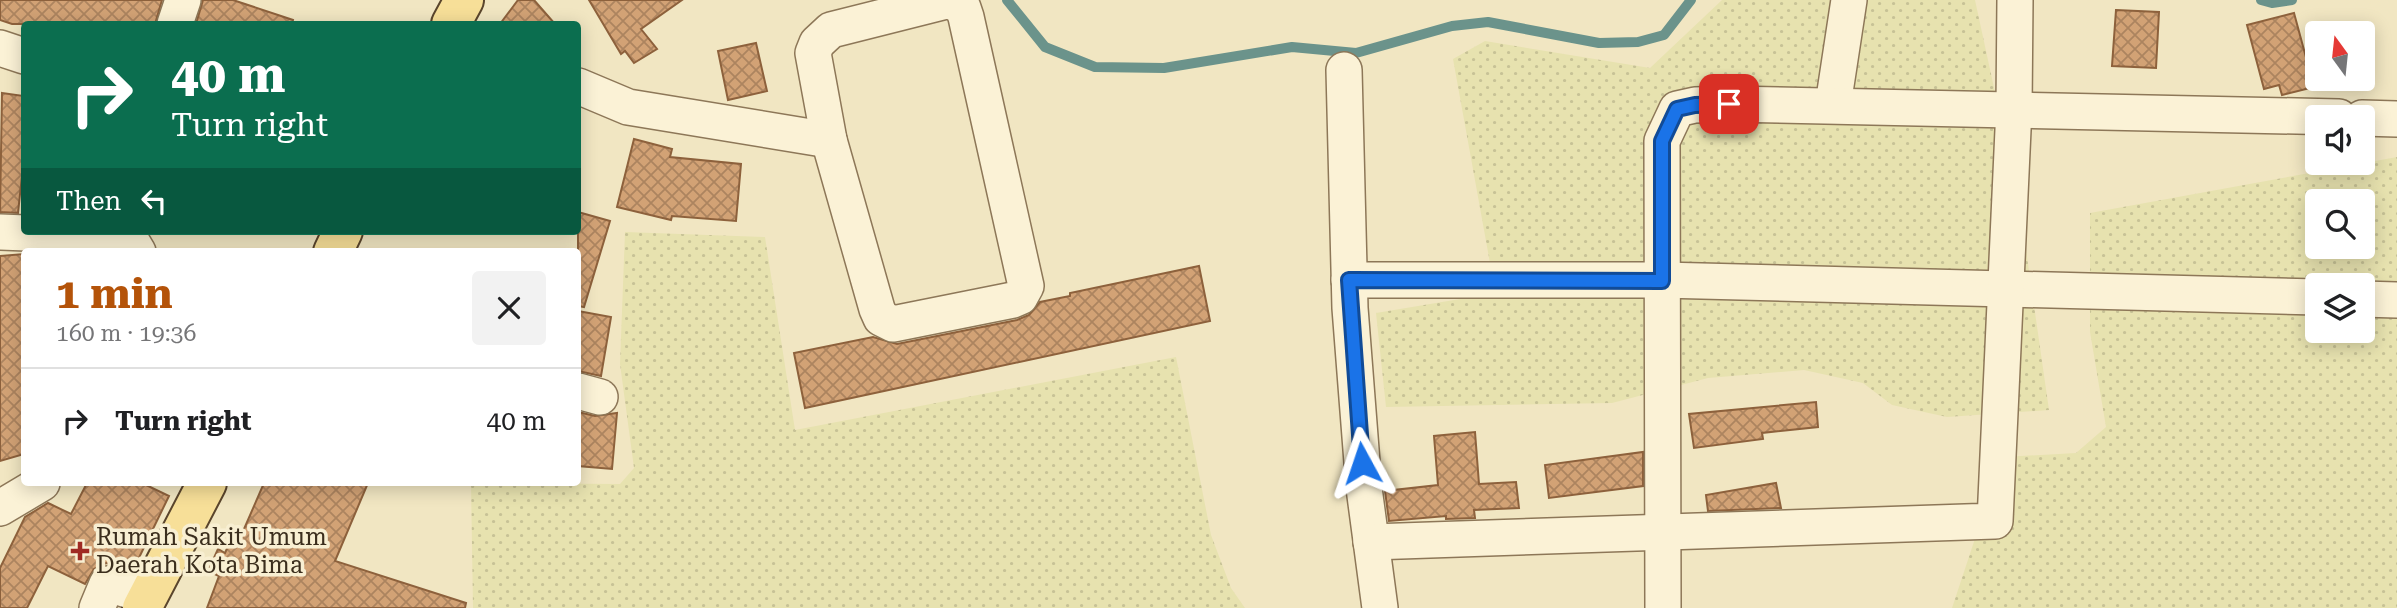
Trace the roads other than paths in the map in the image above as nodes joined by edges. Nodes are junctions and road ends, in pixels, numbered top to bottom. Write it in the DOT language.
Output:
graph roads {
  1 [pos="183,0"];
  2 [pos="464,0"];
  3 [pos="1849,0"];
  4 [pos="2015,0"];
  5 [pos="858,11"];
  6 [pos="177,21"];
  7 [pos="453,21"];
  8 [pos="0,48"];
  9 [pos="21,55"];
  10 [pos="1344,70"];
  11 [pos="581,87"];
  12 [pos="1833,106"];
  13 [pos="2014,108"];
  14 [pos="2305,116"];
  15 [pos="2375,118"];
  16 [pos="2397,119"];
  17 [pos="829,140"];
  18 [pos="0,232"];
  19 [pos="21,233"];
  20 [pos="88,235"];
  21 [pos="136,248"];
  22 [pos="1349,280"];
  23 [pos="1662,281"];
  24 [pos="2006,288"];
  25 [pos="2305,298"];
  26 [pos="2375,299"];
  27 [pos="2397,300"];
  28 [pos="37,486"];
  29 [pos="205,486"];
  30 [pos="0,508"];
  31 [pos="1661,532"];
  32 [pos="1371,542"];
  33 [pos="145,602"];
  34 [pos="97,608"];
  35 [pos="1380,608"];
  36 [pos="1663,608"];
  1 -- 6 [label="street"];
  2 -- 7 [label="main road"];
  3 -- 12 [label="street"];
  4 -- 13 [label="street"];
  5 -- 17 [label="street"];
  5 -- 17 [label="street"];
  8 -- 9 [label="street"];
  10 -- 22 [label="street"];
  11 -- 17 [label="street"];
  12 -- 13 [label="street"];
  12 -- 23 [label="street"];
  13 -- 14 [label="street"];
  13 -- 24 [label="street"];
  15 -- 16 [label="street"];
  18 -- 19 [label="street"];
  20 -- 21 [label="street"];
  22 -- 23 [label="street"];
  22 -- 32 [label="street"];
  23 -- 24 [label="street"];
  23 -- 31 [label="street"];
  24 -- 25 [label="street"];
  24 -- 31 [label="street"];
  26 -- 27 [label="street"];
  28 -- 30 [label="street"];
  29 -- 33 [label="main road"];
  31 -- 32 [label="street"];
  31 -- 36 [label="street"];
  32 -- 35 [label="street"];
  33 -- 34 [label="street"];
}
